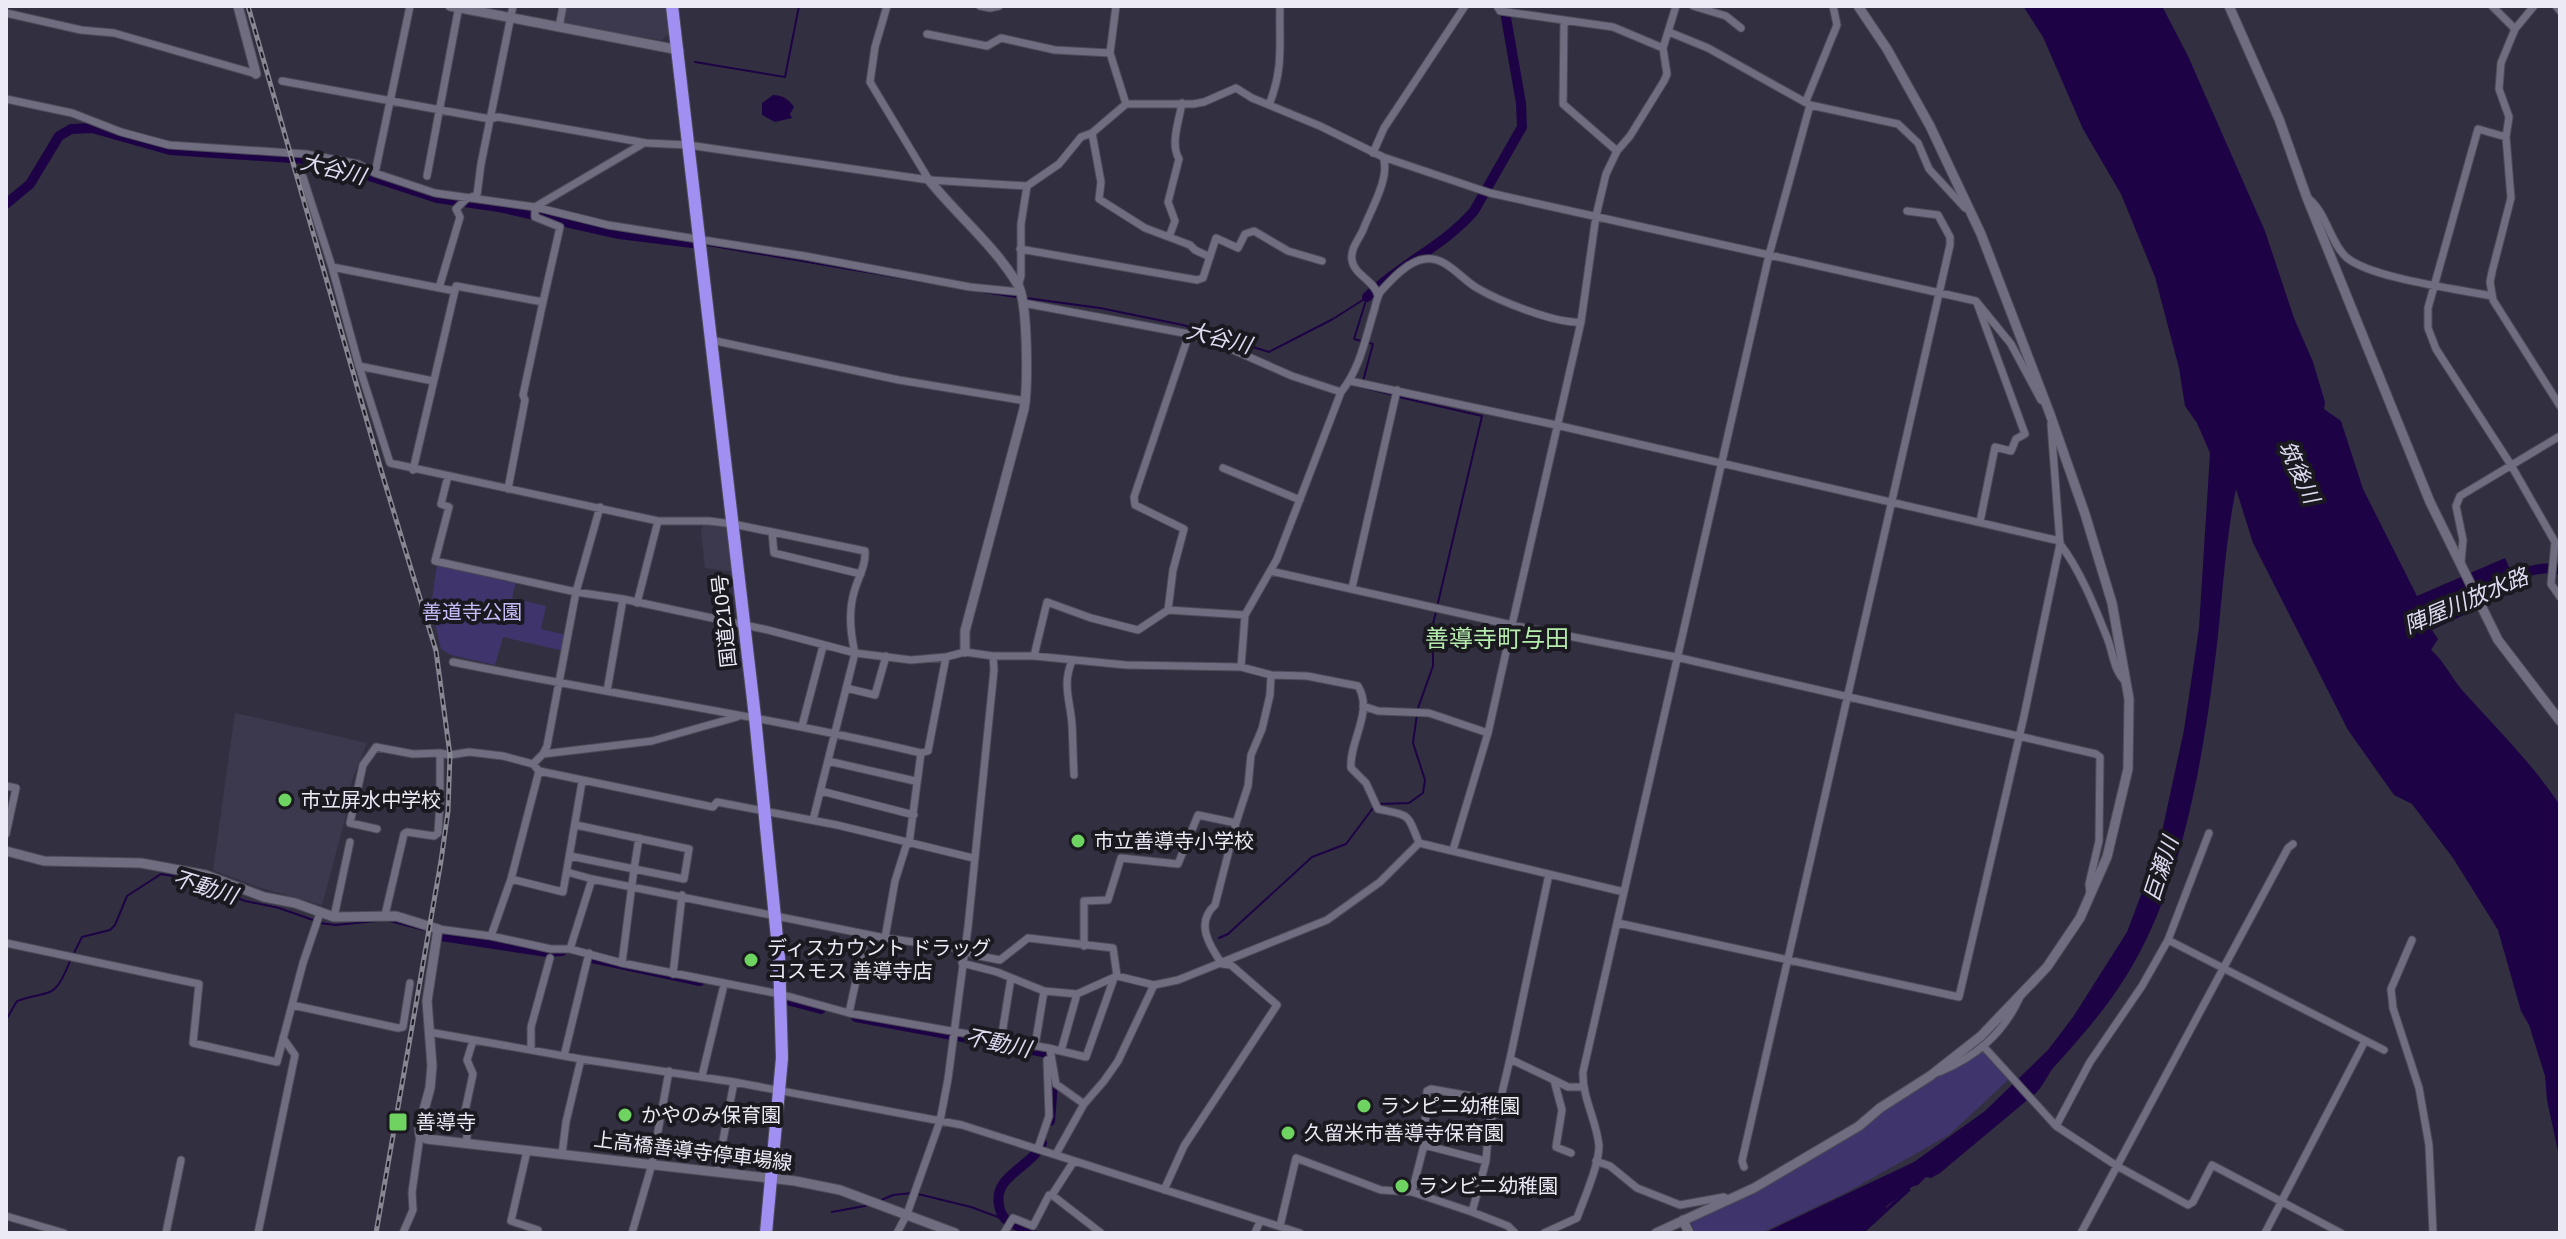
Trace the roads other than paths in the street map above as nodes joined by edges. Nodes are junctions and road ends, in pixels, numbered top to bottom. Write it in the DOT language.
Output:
graph roads {
  1 [pos="238,6"];
  2 [pos="410,6"];
  3 [pos="513,6"];
  4 [pos="563,6"];
  5 [pos="672,6"];
  6 [pos="887,6"];
  7 [pos="980,6"];
  8 [pos="999,6"];
  9 [pos="1116,6"];
  10 [pos="1280,6"];
  11 [pos="1465,6"];
  12 [pos="1497,6"];
  13 [pos="1676,6"];
  14 [pos="1693,6"];
  15 [pos="1833,6"];
  16 [pos="1858,6"];
  17 [pos="2229,6"];
  18 [pos="2492,6"];
  19 [pos="2534,6"];
  20 [pos="2556,6"];
  21 [pos="456,7"];
  22 [pos="1707,8"];
  23 [pos="2560,11"];
  24 [pos="6,13"];
  25 [pos="511,18"];
  26 [pos="1564,21"];
  27 [pos="559,27"];
  28 [pos="1741,28"];
  29 [pos="2515,29"];
  30 [pos="1669,32"];
  31 [pos="927,34"];
  32 [pos="1663,48"];
  33 [pos="679,50"];
  34 [pos="1110,53"];
  35 [pos="256,74"];
  36 [pos="282,81"];
  37 [pos="6,99"];
  38 [pos="389,101"];
  39 [pos="1182,103"];
  40 [pos="1808,103"];
  41 [pos="1126,104"];
  42 [pos="1269,105"];
  43 [pos="440,110"];
  44 [pos="490,119"];
  45 [pos="1092,133"];
  46 [pos="2506,137"];
  47 [pos="646,143"];
  48 [pos="688,145"];
  49 [pos="1617,151"];
  50 [pos="1373,153"];
  51 [pos="1383,157"];
  52 [pos="375,173"];
  53 [pos="427,176"];
  54 [pos="303,177"];
  55 [pos="929,180"];
  56 [pos="1027,186"];
  57 [pos="477,195"];
  58 [pos="2307,198"];
  59 [pos="466,199"];
  60 [pos="490,201"];
  61 [pos="535,207"];
  62 [pos="1907,211"];
  63 [pos="1596,216"];
  64 [pos="1974,219"];
  65 [pos="1169,237"];
  66 [pos="698,240"];
  67 [pos="1020,249"];
  68 [pos="1769,255"];
  69 [pos="1210,257"];
  70 [pos="1322,261"];
  71 [pos="332,267"];
  72 [pos="2434,284"];
  73 [pos="439,288"];
  74 [pos="455,291"];
  75 [pos="1940,292"];
  76 [pos="1020,294"];
  77 [pos="1378,295"];
  78 [pos="2492,296"];
  79 [pos="1976,301"];
  80 [pos="543,302"];
  81 [pos="1581,322"];
  82 [pos="1189,334"];
  83 [pos="711,340"];
  84 [pos="359,366"];
  85 [pos="433,381"];
  86 [pos="1350,381"];
  87 [pos="1397,390"];
  88 [pos="1341,392"];
  89 [pos="1026,401"];
  90 [pos="2560,406"];
  91 [pos="2049,411"];
  92 [pos="1556,425"];
  93 [pos="2560,436"];
  94 [pos="1721,463"];
  95 [pos="2511,465"];
  96 [pos="1223,468"];
  97 [pos="413,470"];
  98 [pos="448,476"];
  99 [pos="508,489"];
  100 [pos="1300,500"];
  101 [pos="1892,502"];
  102 [pos="600,507"];
  103 [pos="658,521"];
  104 [pos="1980,522"];
  105 [pos="733,524"];
  106 [pos="772,532"];
  107 [pos="2060,543"];
  108 [pos="2461,562"];
  109 [pos="1270,571"];
  110 [pos="861,574"];
  111 [pos="1352,588"];
  112 [pos="576,592"];
  113 [pos="2560,597"];
  114 [pos="623,599"];
  115 [pos="637,603"];
  116 [pos="1168,610"];
  117 [pos="1245,615"];
  118 [pos="1512,625"];
  119 [pos="745,626"];
  120 [pos="823,646"];
  121 [pos="965,652"];
  122 [pos="855,653"];
  123 [pos="886,656"];
  124 [pos="993,656"];
  125 [pos="1034,656"];
  126 [pos="946,657"];
  127 [pos="1676,657"];
  128 [pos="1072,661"];
  129 [pos="453,662"];
  130 [pos="1241,667"];
  131 [pos="1271,675"];
  132 [pos="2126,682"];
  133 [pos="559,684"];
  134 [pos="846,688"];
  135 [pos="607,691"];
  136 [pos="1848,697"];
  137 [pos="1363,706"];
  138 [pos="755,717"];
  139 [pos="2560,721"];
  140 [pos="802,726"];
  141 [pos="834,732"];
  142 [pos="1488,733"];
  143 [pos="2018,737"];
  144 [pos="440,753"];
  145 [pos="921,753"];
  146 [pos="543,754"];
  147 [pos="828,761"];
  148 [pos="536,768"];
  149 [pos="1074,775"];
  150 [pos="915,781"];
  151 [pos="582,782"];
  152 [pos="6,786"];
  153 [pos="821,791"];
  154 [pos="763,811"];
  155 [pos="914,815"];
  156 [pos="813,820"];
  157 [pos="1236,823"];
  158 [pos="576,825"];
  159 [pos="377,829"];
  160 [pos="2209,833"];
  161 [pos="6,834"];
  162 [pos="639,838"];
  163 [pos="350,842"];
  164 [pos="908,843"];
  165 [pos="1419,843"];
  166 [pos="2293,844"];
  167 [pos="1453,850"];
  168 [pos="6,851"];
  169 [pos="570,856"];
  170 [pos="973,858"];
  171 [pos="634,869"];
  172 [pos="567,872"];
  173 [pos="1549,874"];
  174 [pos="511,879"];
  175 [pos="592,879"];
  176 [pos="632,887"];
  177 [pos="1624,892"];
  178 [pos="682,895"];
  179 [pos="2090,895"];
  180 [pos="385,915"];
  181 [pos="776,915"];
  182 [pos="334,917"];
  183 [pos="318,919"];
  184 [pos="1618,923"];
  185 [pos="438,929"];
  186 [pos="866,934"];
  187 [pos="491,936"];
  188 [pos="885,938"];
  189 [pos="2168,940"];
  190 [pos="2412,940"];
  191 [pos="6,943"];
  192 [pos="1084,946"];
  193 [pos="570,949"];
  194 [pos="964,949"];
  195 [pos="589,953"];
  196 [pos="550,958"];
  197 [pos="1789,960"];
  198 [pos="622,963"];
  199 [pos="962,963"];
  200 [pos="1222,964"];
  201 [pos="2222,968"];
  202 [pos="673,974"];
  203 [pos="1116,977"];
  204 [pos="1011,978"];
  205 [pos="410,983"];
  206 [pos="1154,985"];
  207 [pos="723,989"];
  208 [pos="1044,991"];
  209 [pos="780,994"];
  210 [pos="1077,994"];
  211 [pos="2021,995"];
  212 [pos="292,1005"];
  213 [pos="849,1013"];
  214 [pos="429,1032"];
  215 [pos="955,1035"];
  216 [pos="283,1038"];
  217 [pos="1001,1040"];
  218 [pos="473,1041"];
  219 [pos="2365,1041"];
  220 [pos="1035,1046"];
  221 [pos="1985,1048"];
  222 [pos="1050,1049"];
  223 [pos="531,1050"];
  224 [pos="2384,1050"];
  225 [pos="1061,1051"];
  226 [pos="564,1056"];
  227 [pos="581,1059"];
  228 [pos="1510,1059"];
  229 [pos="1047,1060"];
  230 [pos="669,1071"];
  231 [pos="702,1076"];
  232 [pos="1930,1076"];
  233 [pos="1554,1080"];
  234 [pos="734,1082"];
  235 [pos="1584,1087"];
  236 [pos="777,1091"];
  237 [pos="1499,1101"];
  238 [pos="1084,1104"];
  239 [pos="940,1121"];
  240 [pos="2056,1126"];
  241 [pos="420,1136"];
  242 [pos="466,1144"];
  243 [pos="1424,1145"];
  244 [pos="1038,1148"];
  245 [pos="527,1151"];
  246 [pos="1571,1153"];
  247 [pos="562,1154"];
  248 [pos="1056,1154"];
  249 [pos="181,1160"];
  250 [pos="1074,1161"];
  251 [pos="1486,1161"];
  252 [pos="1596,1161"];
  253 [pos="652,1164"];
  254 [pos="2117,1166"];
  255 [pos="1744,1167"];
  256 [pos="717,1172"];
  257 [pos="769,1178"];
  258 [pos="1164,1190"];
  259 [pos="1412,1192"];
  260 [pos="1052,1195"];
  261 [pos="1729,1200"];
  262 [pos="2281,1201"];
  263 [pos="1472,1212"];
  264 [pos="907,1214"];
  265 [pos="6,1216"];
  266 [pos="1260,1221"];
  267 [pos="1280,1226"];
  268 [pos="1686,1226"];
  269 [pos="64,1233"];
  270 [pos="166,1233"];
  271 [pos="258,1233"];
  272 [pos="403,1233"];
  273 [pos="538,1233"];
  274 [pos="632,1233"];
  275 [pos="766,1233"];
  276 [pos="897,1233"];
  277 [pos="955,1233"];
  278 [pos="1004,1233"];
  279 [pos="1101,1233"];
  280 [pos="1255,1233"];
  281 [pos="1300,1233"];
  282 [pos="1515,1233"];
  283 [pos="1544,1233"];
  284 [pos="1656,1233"];
  285 [pos="2081,1233"];
  286 [pos="2265,1233"];
  287 [pos="2341,1233"];
  288 [pos="2433,1233"];
  1 -- 35 [label="street"];
  2 -- 38 [label="street"];
  3 -- 25 [label="street"];
  4 -- 27 [label="street"];
  5 -- 33 [label="highway, 国道210号"];
  6 -- 55 [label="street"];
  7 -- 8 [label="street"];
  9 -- 34 [label="street"];
  10 -- 42 [label="street"];
  11 -- 50 [label="street"];
  12 -- 26 [label="street"];
  13 -- 30 [label="street"];
  14 -- 22 [label="street"];
  15 -- 40 [label="street"];
  16 -- 64 [label="street"];
  17 -- 58 [label="street"];
  18 -- 29 [label="street"];
  19 -- 29 [label="street"];
  20 -- 23 [label="street"];
  21 -- 25 [label="street"];
  21 -- 43 [label="street"];
  22 -- 28 [label="street"];
  24 -- 35 [label="street"];
  25 -- 27 [label="street"];
  25 -- 44 [label="street"];
  26 -- 32 [label="street"];
  26 -- 49 [label="street"];
  27 -- 33 [label="street"];
  29 -- 46 [label="street"];
  30 -- 32 [label="street"];
  30 -- 40 [label="street"];
  31 -- 34 [label="street"];
  32 -- 49 [label="street"];
  33 -- 48 [label="highway, 国道210号"];
  34 -- 41 [label="street"];
  36 -- 38 [label="street"];
  37 -- 52 [label="street"];
  38 -- 43 [label="street"];
  38 -- 52 [label="street"];
  39 -- 41 [label="street"];
  39 -- 42 [label="street"];
  39 -- 65 [label="street"];
  40 -- 64 [label="street"];
  40 -- 68 [label="street"];
  41 -- 45 [label="street"];
  42 -- 50 [label="street"];
  43 -- 44 [label="street"];
  43 -- 53 [label="street"];
  44 -- 47 [label="street"];
  44 -- 57 [label="street"];
  45 -- 56 [label="street"];
  45 -- 65 [label="street"];
  46 -- 72 [label="street"];
  46 -- 78 [label="street"];
  47 -- 48 [label="street"];
  47 -- 61 [label="street"];
  48 -- 55 [label="street"];
  48 -- 66 [label="highway, 国道210号"];
  49 -- 63 [label="street"];
  50 -- 51 [label="street"];
  51 -- 63 [label="street"];
  51 -- 77 [label="street"];
  52 -- 59 [label="street"];
  54 -- 71 [label="street"];
  55 -- 56 [label="street"];
  55 -- 76 [label="street"];
  56 -- 67 [label="street"];
  57 -- 59 [label="street"];
  57 -- 60 [label="street"];
  58 -- 72 [label="street"];
  58 -- 108 [label="street"];
  59 -- 60 [label="street"];
  59 -- 73 [label="street"];
  60 -- 61 [label="street"];
  61 -- 66 [label="street"];
  61 -- 80 [label="street"];
  62 -- 75 [label="street"];
  63 -- 68 [label="street"];
  63 -- 81 [label="street"];
  64 -- 91 [label="street"];
  65 -- 69 [label="street"];
  66 -- 76 [label="street"];
  66 -- 83 [label="highway, 国道210号"];
  67 -- 69 [label="street"];
  67 -- 76 [label="street"];
  68 -- 75 [label="street"];
  68 -- 94 [label="street"];
  69 -- 70 [label="street"];
  71 -- 73 [label="street"];
  71 -- 84 [label="street"];
  72 -- 78 [label="street"];
  72 -- 95 [label="street"];
  73 -- 74 [label="street"];
  74 -- 80 [label="street"];
  74 -- 85 [label="street"];
  75 -- 79 [label="street"];
  75 -- 101 [label="street"];
  76 -- 82 [label="street"];
  76 -- 89 [label="street"];
  77 -- 81 [label="street"];
  77 -- 86 [label="street"];
  78 -- 90 [label="street"];
  79 -- 91 [label="street"];
  79 -- 104 [label="street"];
  80 -- 99 [label="street"];
  81 -- 92 [label="street"];
  82 -- 88 [label="street"];
  82 -- 116 [label="street"];
  83 -- 89 [label="street"];
  83 -- 105 [label="highway, 国道210号"];
  84 -- 85 [label="street"];
  84 -- 97 [label="street"];
  85 -- 97 [label="street"];
  86 -- 87 [label="street"];
  86 -- 88 [label="street"];
  87 -- 92 [label="street"];
  87 -- 111 [label="street"];
  88 -- 100 [label="street"];
  89 -- 121 [label="street"];
  91 -- 107 [label="street"];
  91 -- 132 [label="street"];
  92 -- 94 [label="street"];
  92 -- 118 [label="street"];
  93 -- 95 [label="street"];
  94 -- 101 [label="street"];
  94 -- 127 [label="street"];
  95 -- 108 [label="street"];
  95 -- 113 [label="street"];
  96 -- 100 [label="street"];
  97 -- 98 [label="street"];
  98 -- 99 [label="street"];
  98 -- 112 [label="street"];
  99 -- 102 [label="street"];
  100 -- 109 [label="street"];
  101 -- 104 [label="street"];
  101 -- 136 [label="street"];
  102 -- 103 [label="street"];
  102 -- 112 [label="street"];
  103 -- 105 [label="street"];
  103 -- 115 [label="street"];
  104 -- 107 [label="street"];
  105 -- 106 [label="street"];
  105 -- 119 [label="highway, 国道210号"];
  106 -- 110 [label="street"];
  106 -- 110 [label="street"];
  107 -- 132 [label="street"];
  107 -- 143 [label="street"];
  108 -- 139 [label="street"];
  109 -- 111 [label="street"];
  109 -- 117 [label="street"];
  110 -- 122 [label="street"];
  111 -- 118 [label="street"];
  112 -- 114 [label="street"];
  112 -- 133 [label="street"];
  114 -- 115 [label="street"];
  114 -- 135 [label="street"];
  115 -- 119 [label="street"];
  116 -- 117 [label="street"];
  116 -- 125 [label="street"];
  117 -- 130 [label="street"];
  118 -- 127 [label="street"];
  118 -- 142 [label="street"];
  119 -- 120 [label="street"];
  119 -- 138 [label="highway, 国道210号"];
  120 -- 122 [label="street"];
  120 -- 140 [label="street"];
  121 -- 124 [label="street"];
  121 -- 126 [label="street"];
  122 -- 123 [label="street"];
  122 -- 134 [label="street"];
  123 -- 126 [label="street"];
  123 -- 134 [label="street"];
  124 -- 125 [label="street"];
  124 -- 170 [label="street"];
  125 -- 128 [label="street"];
  126 -- 145 [label="street"];
  127 -- 136 [label="street"];
  127 -- 177 [label="street"];
  128 -- 130 [label="street"];
  128 -- 149 [label="street"];
  129 -- 133 [label="street"];
  130 -- 131 [label="street"];
  131 -- 137 [label="street"];
  131 -- 157 [label="street"];
  132 -- 179 [label="street"];
  133 -- 135 [label="street"];
  133 -- 146 [label="street"];
  134 -- 141 [label="street"];
  135 -- 138 [label="street"];
  136 -- 143 [label="street"];
  136 -- 197 [label="street"];
  137 -- 142 [label="street"];
  137 -- 165 [label="street"];
  138 -- 140 [label="street"];
  138 -- 146 [label="street"];
  138 -- 154 [label="highway, 国道210号"];
  140 -- 141 [label="street"];
  141 -- 145 [label="street"];
  141 -- 147 [label="street"];
  142 -- 167 [label="street"];
  143 -- 179 [label="street"];
  143 -- 197 [label="street"];
  144 -- 148 [label="street"];
  144 -- 159 [label="street"];
  144 -- 180 [label="street"];
  145 -- 150 [label="street"];
  146 -- 148 [label="street"];
  147 -- 150 [label="street"];
  147 -- 153 [label="street"];
  148 -- 151 [label="street"];
  148 -- 174 [label="street"];
  150 -- 155 [label="street"];
  151 -- 154 [label="street"];
  151 -- 158 [label="street"];
  152 -- 161 [label="street"];
  153 -- 155 [label="street"];
  153 -- 156 [label="street"];
  154 -- 156 [label="street"];
  154 -- 181 [label="highway, 国道210号"];
  155 -- 164 [label="street"];
  156 -- 164 [label="street"];
  157 -- 192 [label="street"];
  157 -- 200 [label="street"];
  158 -- 162 [label="street"];
  158 -- 169 [label="street"];
  160 -- 189 [label="street"];
  162 -- 171 [label="street"];
  162 -- 171 [label="street"];
  163 -- 182 [label="street"];
  164 -- 170 [label="street"];
  164 -- 188 [label="street"];
  165 -- 167 [label="street"];
  165 -- 200 [label="street"];
  166 -- 201 [label="street"];
  167 -- 173 [label="street"];
  168 -- 183 [label="street"];
  169 -- 171 [label="street"];
  169 -- 172 [label="street"];
  170 -- 194 [label="street"];
  171 -- 176 [label="street"];
  172 -- 174 [label="street"];
  172 -- 175 [label="street"];
  173 -- 177 [label="street"];
  173 -- 228 [label="street"];
  174 -- 187 [label="street"];
  175 -- 176 [label="street"];
  175 -- 193 [label="street"];
  176 -- 178 [label="street"];
  176 -- 198 [label="street"];
  177 -- 184 [label="street"];
  178 -- 181 [label="street"];
  178 -- 202 [label="street"];
  179 -- 211 [label="street"];
  180 -- 182 [label="street"];
  180 -- 185 [label="street"];
  181 -- 186 [label="street"];
  181 -- 209 [label="highway, 国道210号"];
  182 -- 183 [label="street"];
  183 -- 212 [label="street"];
  184 -- 197 [label="street"];
  184 -- 235 [label="street"];
  185 -- 187 [label="street"];
  185 -- 214 [label="street"];
  186 -- 188 [label="street"];
  186 -- 213 [label="street"];
  187 -- 193 [label="street"];
  188 -- 194 [label="street"];
  189 -- 201 [label="street"];
  189 -- 240 [label="street"];
  190 -- 288 [label="street"];
  191 -- 216 [label="street"];
  192 -- 194 [label="street"];
  192 -- 203 [label="street"];
  193 -- 195 [label="street"];
  194 -- 199 [label="street"];
  195 -- 198 [label="street"];
  195 -- 226 [label="street"];
  196 -- 223 [label="street"];
  197 -- 255 [label="street"];
  198 -- 202 [label="street"];
  199 -- 204 [label="street"];
  199 -- 215 [label="street"];
  200 -- 206 [label="street"];
  200 -- 258 [label="street"];
  201 -- 219 [label="street"];
  201 -- 254 [label="street"];
  202 -- 209 [label="street"];
  203 -- 206 [label="street"];
  203 -- 210 [label="street"];
  203 -- 225 [label="street"];
  204 -- 208 [label="street"];
  204 -- 217 [label="street"];
  205 -- 212 [label="street"];
  206 -- 238 [label="street"];
  207 -- 231 [label="street"];
  208 -- 210 [label="street"];
  208 -- 220 [label="street"];
  209 -- 213 [label="street"];
  209 -- 236 [label="highway, 国道210号"];
  210 -- 225 [label="street"];
  211 -- 221 [label="street"];
  211 -- 232 [label="street"];
  212 -- 216 [label="street"];
  213 -- 215 [label="street"];
  214 -- 218 [label="street"];
  214 -- 241 [label="street"];
  215 -- 217 [label="street"];
  215 -- 239 [label="street"];
  216 -- 271 [label="street"];
  217 -- 220 [label="street"];
  218 -- 223 [label="street"];
  218 -- 242 [label="street"];
  219 -- 224 [label="street"];
  219 -- 262 [label="street"];
  220 -- 222 [label="street"];
  221 -- 232 [label="street"];
  221 -- 240 [label="street"];
  222 -- 225 [label="street"];
  222 -- 238 [label="street"];
  223 -- 226 [label="street"];
  226 -- 227 [label="street"];
  227 -- 230 [label="street"];
  227 -- 247 [label="street"];
  228 -- 233 [label="street"];
  228 -- 237 [label="street"];
  229 -- 244 [label="street"];
  230 -- 231 [label="street"];
  230 -- 253 [label="street"];
  231 -- 234 [label="street"];
  232 -- 261 [label="street"];
  233 -- 235 [label="street"];
  233 -- 246 [label="street"];
  234 -- 236 [label="street"];
  234 -- 256 [label="street"];
  235 -- 252 [label="street"];
  236 -- 239 [label="street"];
  236 -- 257 [label="highway, 国道210号"];
  237 -- 243 [label="street"];
  237 -- 251 [label="street"];
  238 -- 248 [label="street"];
  239 -- 244 [label="street"];
  239 -- 264 [label="street"];
  240 -- 254 [label="street"];
  241 -- 242 [label="street, 上高橋善導寺停車場線"];
  241 -- 272 [label="street"];
  242 -- 245 [label="street, 上高橋善導寺停車場線"];
  243 -- 251 [label="street"];
  243 -- 259 [label="street"];
  244 -- 248 [label="street"];
  245 -- 247 [label="street, 上高橋善導寺停車場線"];
  245 -- 273 [label="street"];
  247 -- 253 [label="street, 上高橋善導寺停車場線"];
  248 -- 250 [label="street"];
  249 -- 270 [label="street"];
  250 -- 258 [label="street"];
  250 -- 260 [label="street"];
  251 -- 263 [label="street"];
  252 -- 261 [label="street"];
  252 -- 283 [label="street"];
  253 -- 256 [label="street, 上高橋善導寺停車場線"];
  253 -- 274 [label="street"];
  254 -- 262 [label="street"];
  254 -- 285 [label="street"];
  256 -- 257 [label="street, 上高橋善導寺停車場線"];
  257 -- 264 [label="street, 上高橋善導寺停車場線"];
  257 -- 275 [label="highway, 国道210号"];
  258 -- 266 [label="street"];
  259 -- 263 [label="street"];
  259 -- 267 [label="street"];
  260 -- 278 [label="street"];
  260 -- 279 [label="street"];
  261 -- 268 [label="street"];
  262 -- 286 [label="street"];
  262 -- 287 [label="street"];
  263 -- 282 [label="street"];
  264 -- 276 [label="street"];
  264 -- 277 [label="street, 上高橋善導寺停車場線"];
  265 -- 269 [label="street"];
  266 -- 267 [label="street"];
  266 -- 280 [label="street"];
  267 -- 281 [label="street"];
  268 -- 284 [label="street"];
}
